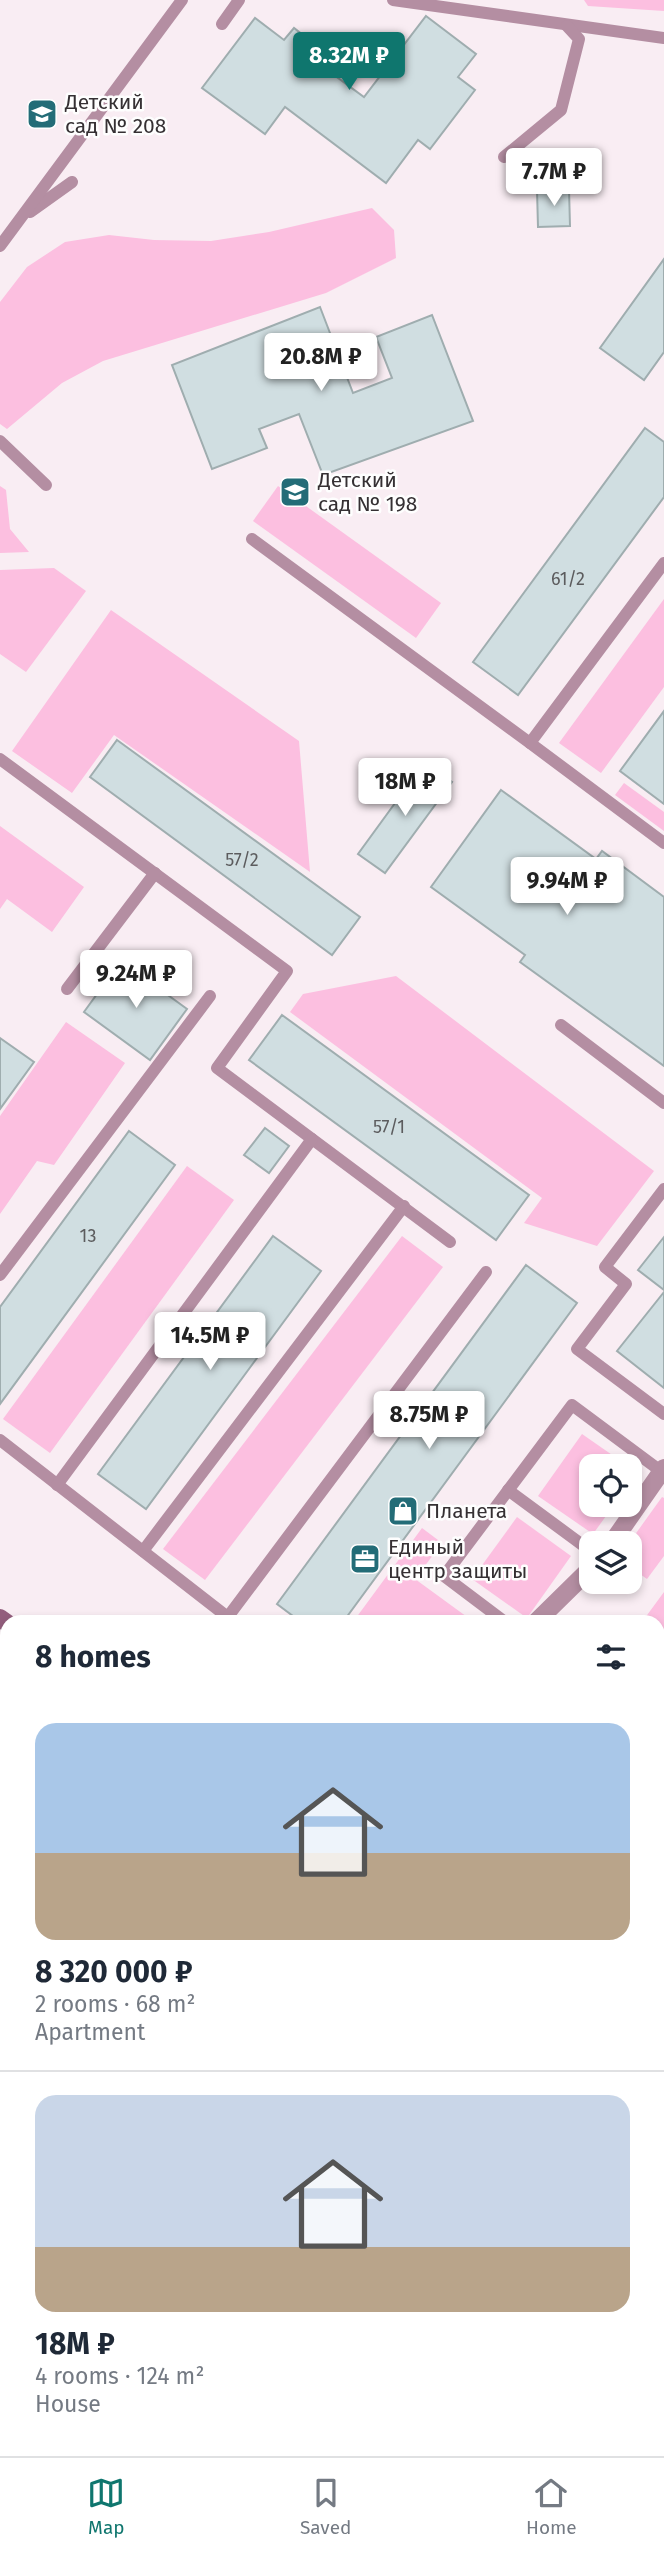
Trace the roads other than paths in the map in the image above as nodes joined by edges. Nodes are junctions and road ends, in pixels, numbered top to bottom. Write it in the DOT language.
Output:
graph roads {
  1 [pos="182,0"];
  2 [pos="239,0"];
  3 [pos="393,0"];
  4 [pos="222,24"];
  5 [pos="568,26"];
  6 [pos="664,38"];
  7 [pos="504,156"];
  8 [pos="72,182"];
  9 [pos="19,221"];
  10 [pos="0,246"];
  11 [pos="0,441"];
  12 [pos="46,485"];
  13 [pos="252,539"];
  14 [pos="664,563"];
  15 [pos="530,743"];
  16 [pos="0,759"];
  17 [pos="664,843"];
  18 [pos="155,873"];
  19 [pos="66,989"];
  20 [pos="210,996"];
  21 [pos="561,1026"];
  22 [pos="664,1103"];
  23 [pos="312,1139"];
  24 [pos="664,1189"];
  25 [pos="404,1206"];
  26 [pos="450,1242"];
  27 [pos="486,1272"];
  28 [pos="0,1276"];
  29 [pos="664,1414"];
  30 [pos="0,1440"];
  31 [pos="663,1470"];
  32 [pos="57,1485"];
  33 [pos="508,1490"];
  34 [pos="620,1531"];
  35 [pos="579,1542"];
  36 [pos="142,1551"];
  37 [pos="579,1580"];
  38 [pos="221,1615"];
  39 [pos="232,1615"];
  40 [pos="496,1615"];
  41 [pos="543,1615"];
  1 -- 9 [label="lane"];
  2 -- 4 [label="lane"];
  3 -- 5 [label="lane"];
  5 -- 6 [label="lane"];
  5 -- 7 [label="lane"];
  8 -- 9 [label="lane"];
  9 -- 10 [label="lane"];
  11 -- 12 [label="lane"];
  13 -- 15 [label="lane"];
  14 -- 15 [label="lane"];
  15 -- 17 [label="lane"];
  16 -- 18 [label="lane"];
  18 -- 19 [label="lane"];
  18 -- 23 [label="lane"];
  20 -- 28 [label="lane"];
  21 -- 22 [label="lane"];
  23 -- 25 [label="lane"];
  23 -- 32 [label="lane"];
  24 -- 29 [label="lane"];
  25 -- 26 [label="lane"];
  25 -- 36 [label="lane"];
  27 -- 39 [label="lane"];
  30 -- 32 [label="lane"];
  31 -- 33 [label="lane"];
  31 -- 34 [label="street"];
  32 -- 36 [label="lane"];
  33 -- 35 [label="lane"];
  33 -- 40 [label="lane"];
  36 -- 38 [label="lane"];
  37 -- 41 [label="street"];
}
